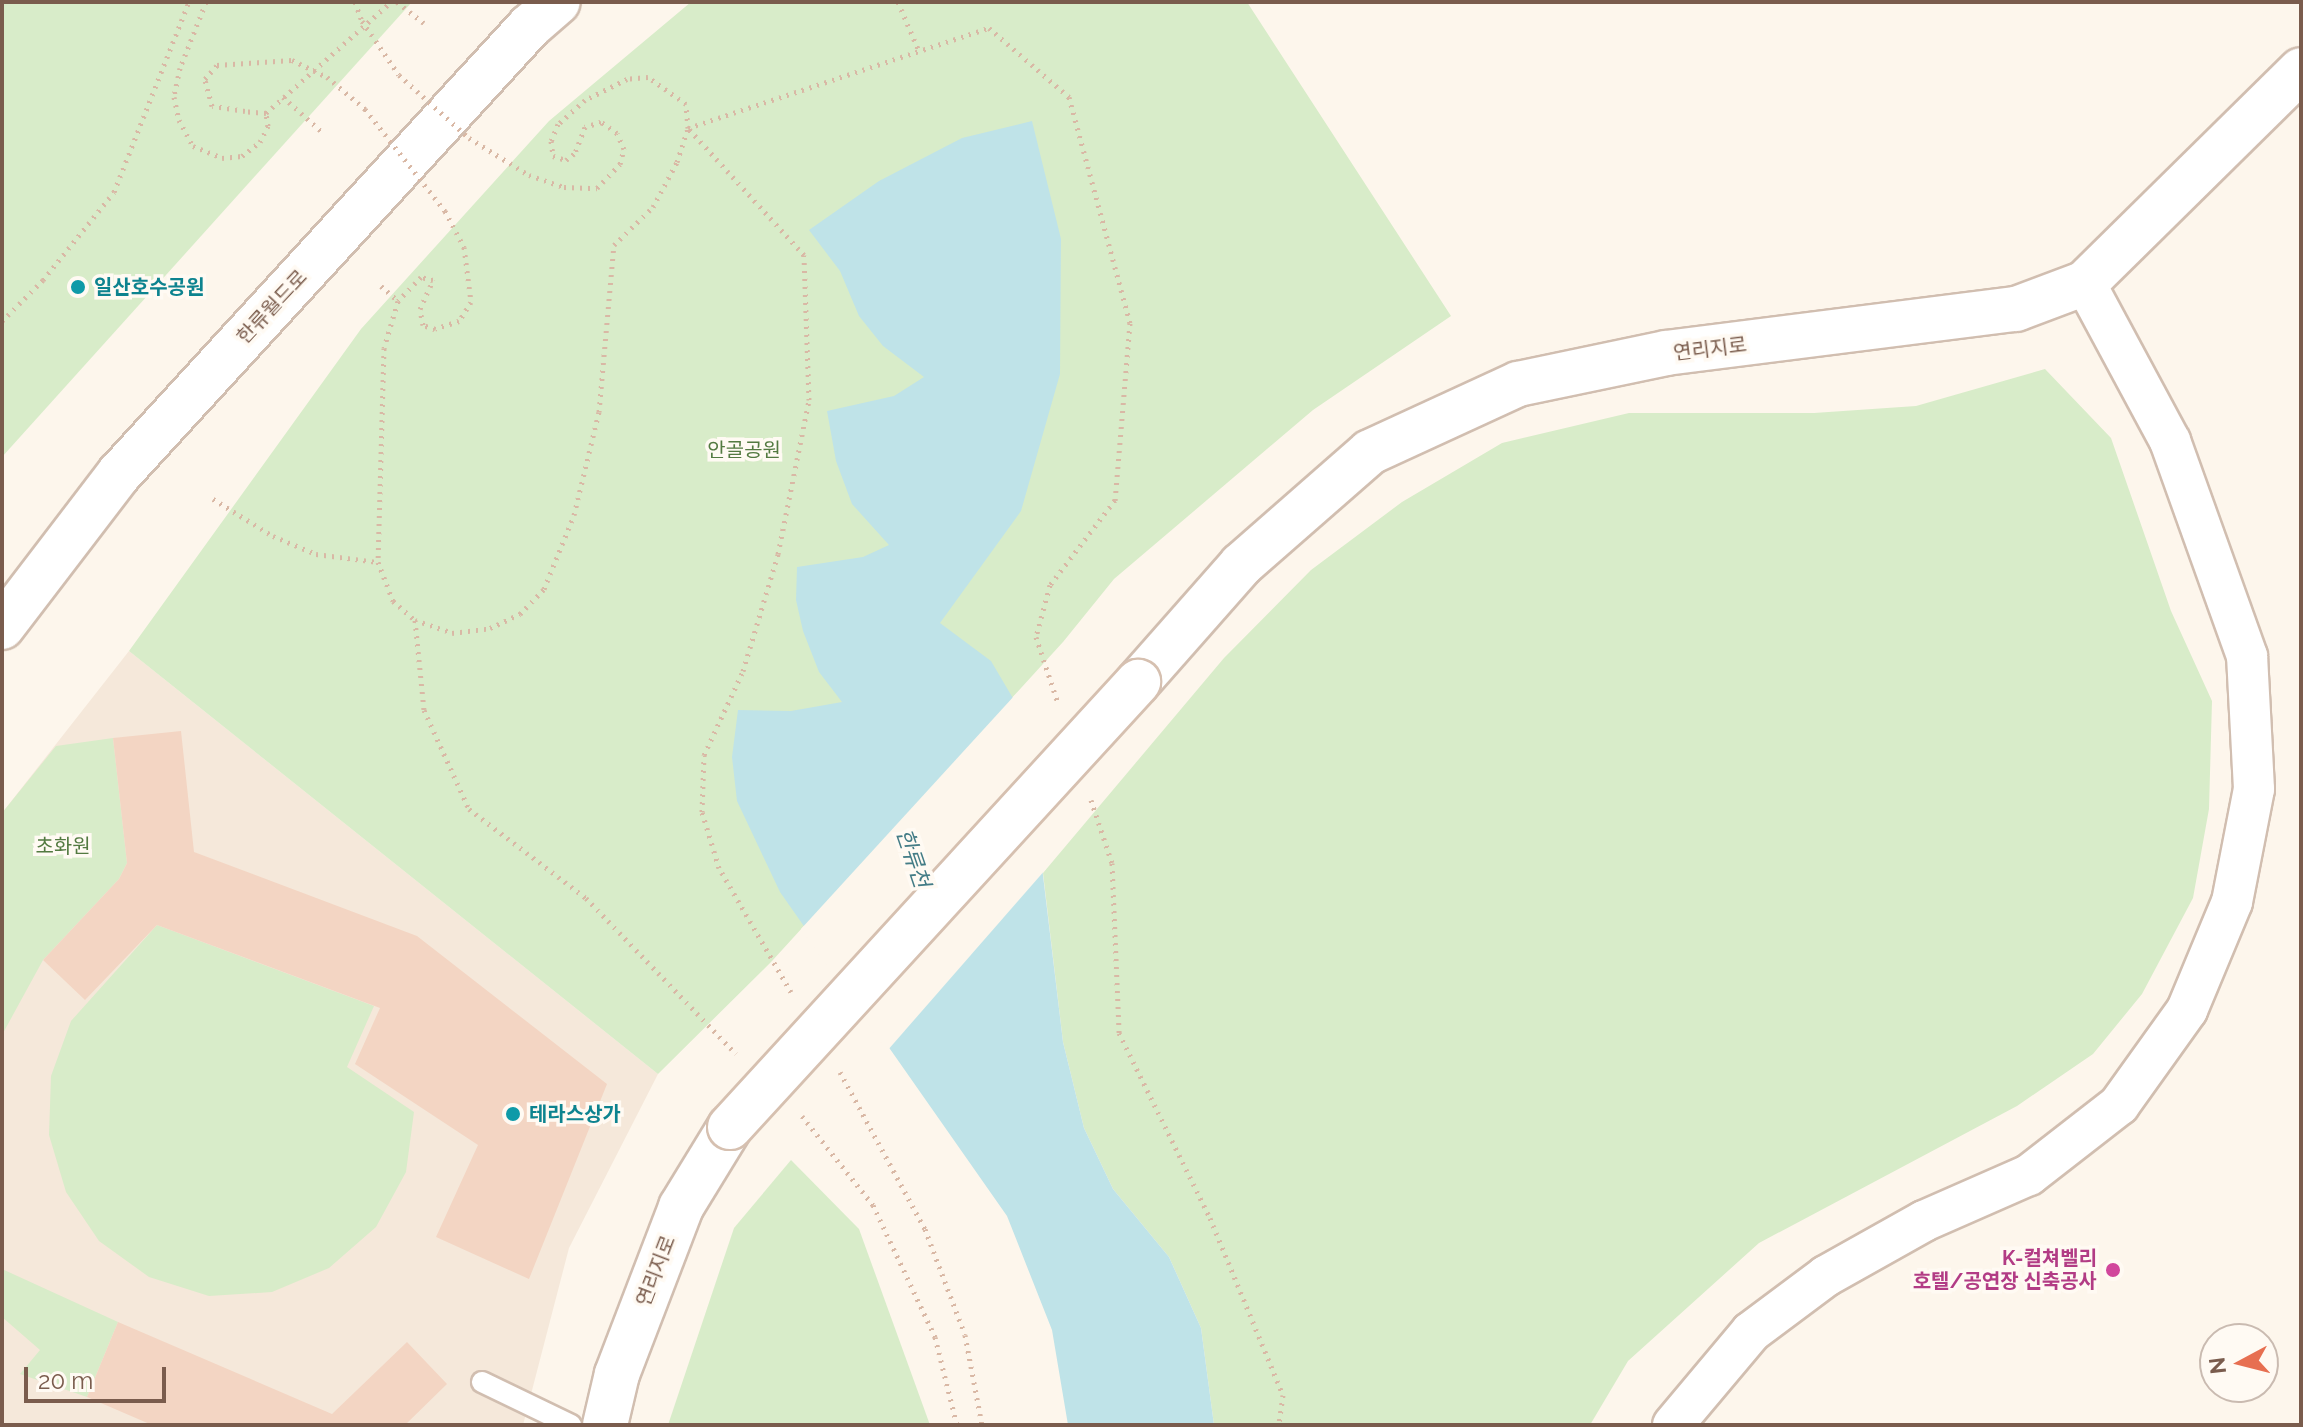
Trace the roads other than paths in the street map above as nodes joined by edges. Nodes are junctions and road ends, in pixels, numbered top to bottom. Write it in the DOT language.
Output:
graph roads {
  1 [pos="558,2"];
  2 [pos="2301,70"];
  3 [pos="2085,283"];
  4 [pos="2,627"];
  5 [pos="482,1382"];
  6 [pos="571,1425"];
  7 [pos="605,1425"];
  8 [pos="1673,1425"];
  1 -- 4 [label="street, 한류월드로"];
  2 -- 3 [label="street, 연리지로"];
  3 -- 7 [label="street, 연리지로, bridge"];
  3 -- 8 [label="street"];
  5 -- 6 [label="lane"];
}
